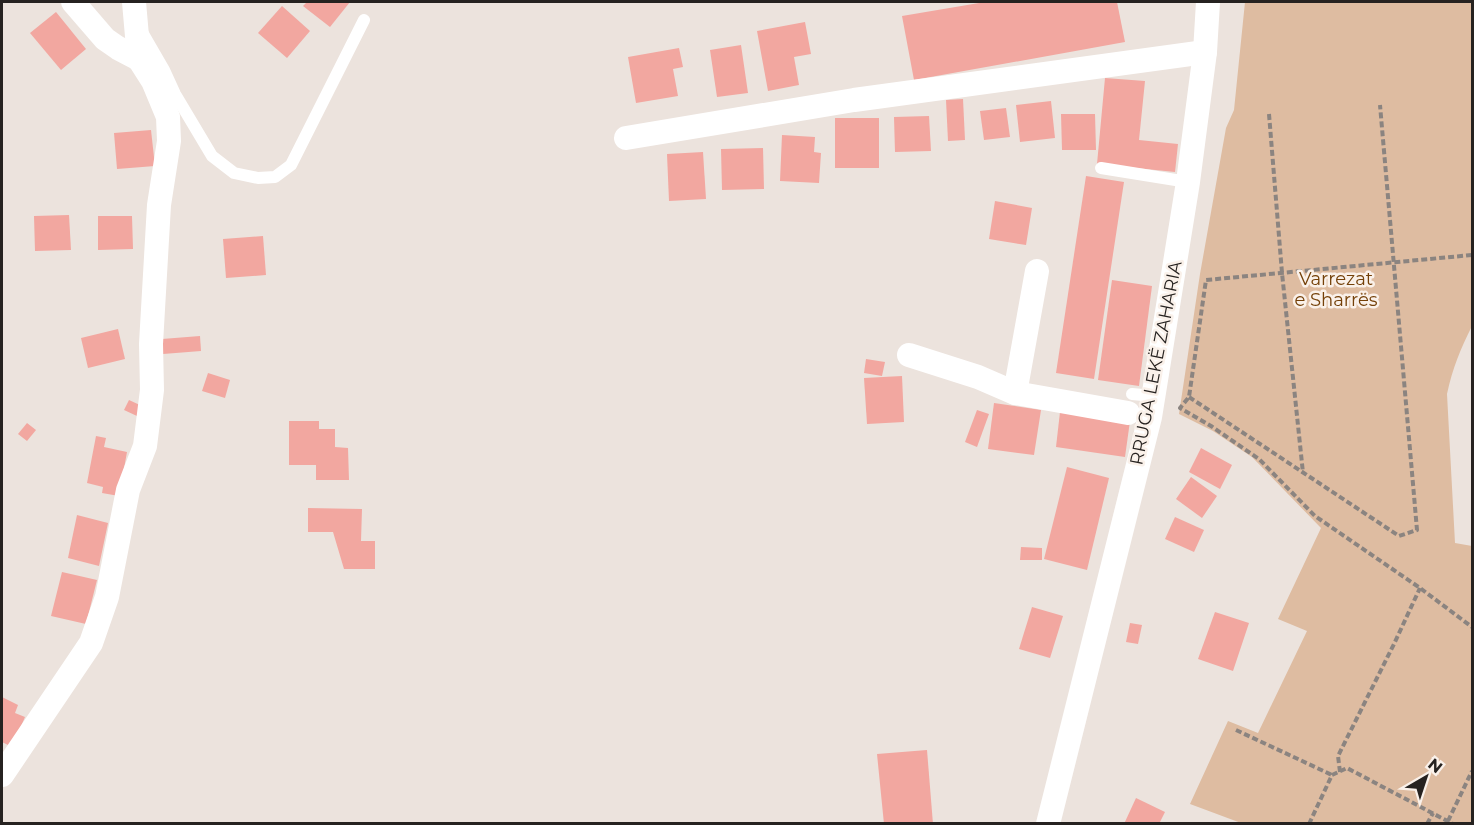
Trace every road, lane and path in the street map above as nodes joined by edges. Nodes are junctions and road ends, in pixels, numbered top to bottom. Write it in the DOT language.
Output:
graph roads {
  1 [pos="73,2"];
  2 [pos="1208,2"];
  3 [pos="134,11"];
  4 [pos="364,20"];
  5 [pos="1204,52"];
  6 [pos="139,59"];
  7 [pos="1380,105"];
  8 [pos="1269,114"];
  9 [pos="626,138"];
  10 [pos="1101,168"];
  11 [pos="1188,182"];
  12 [pos="1473,255"];
  13 [pos="1393,262"];
  14 [pos="1037,272"];
  15 [pos="1282,273"];
  16 [pos="909,355"];
  17 [pos="1015,393"];
  18 [pos="1189,397"];
  19 [pos="1141,405"];
  20 [pos="1304,473"];
  21 [pos="1420,588"];
  22 [pos="1473,627"];
  23 [pos="1236,730"];
  24 [pos="1473,771"];
  25 [pos="1340,772"];
  26 [pos="2,775"];
  27 [pos="1332,775"];
  28 [pos="1433,813"];
  29 [pos="1451,822"];
  30 [pos="1048,824"];
  31 [pos="1309,824"];
  32 [pos="1427,824"];
  1 -- 6 [label="street"];
  2 -- 5 [label="street, RRUGA LEKË ZAHARIA"];
  3 -- 4 [label="lane"];
  3 -- 6 [label="street"];
  5 -- 9 [label="street"];
  5 -- 11 [label="street, RRUGA LEKË ZAHARIA"];
  6 -- 26 [label="street"];
  7 -- 13 [label="path"];
  8 -- 15 [label="path"];
  10 -- 11 [label="lane"];
  11 -- 19 [label="street, RRUGA LEKË ZAHARIA"];
  12 -- 13 [label="path"];
  13 -- 15 [label="path"];
  13 -- 20 [label="path"];
  14 -- 17 [label="street"];
  15 -- 18 [label="path"];
  15 -- 20 [label="path"];
  16 -- 17 [label="street"];
  17 -- 19 [label="street"];
  18 -- 20 [label="path"];
  18 -- 21 [label="path"];
  19 -- 30 [label="street, RRUGA LEKË ZAHARIA"];
  21 -- 22 [label="path"];
  21 -- 25 [label="path"];
  23 -- 27 [label="path"];
  24 -- 29 [label="path"];
  25 -- 27 [label="path"];
  25 -- 28 [label="path"];
  27 -- 31 [label="path"];
  28 -- 29 [label="path"];
  28 -- 32 [label="path"];
}
